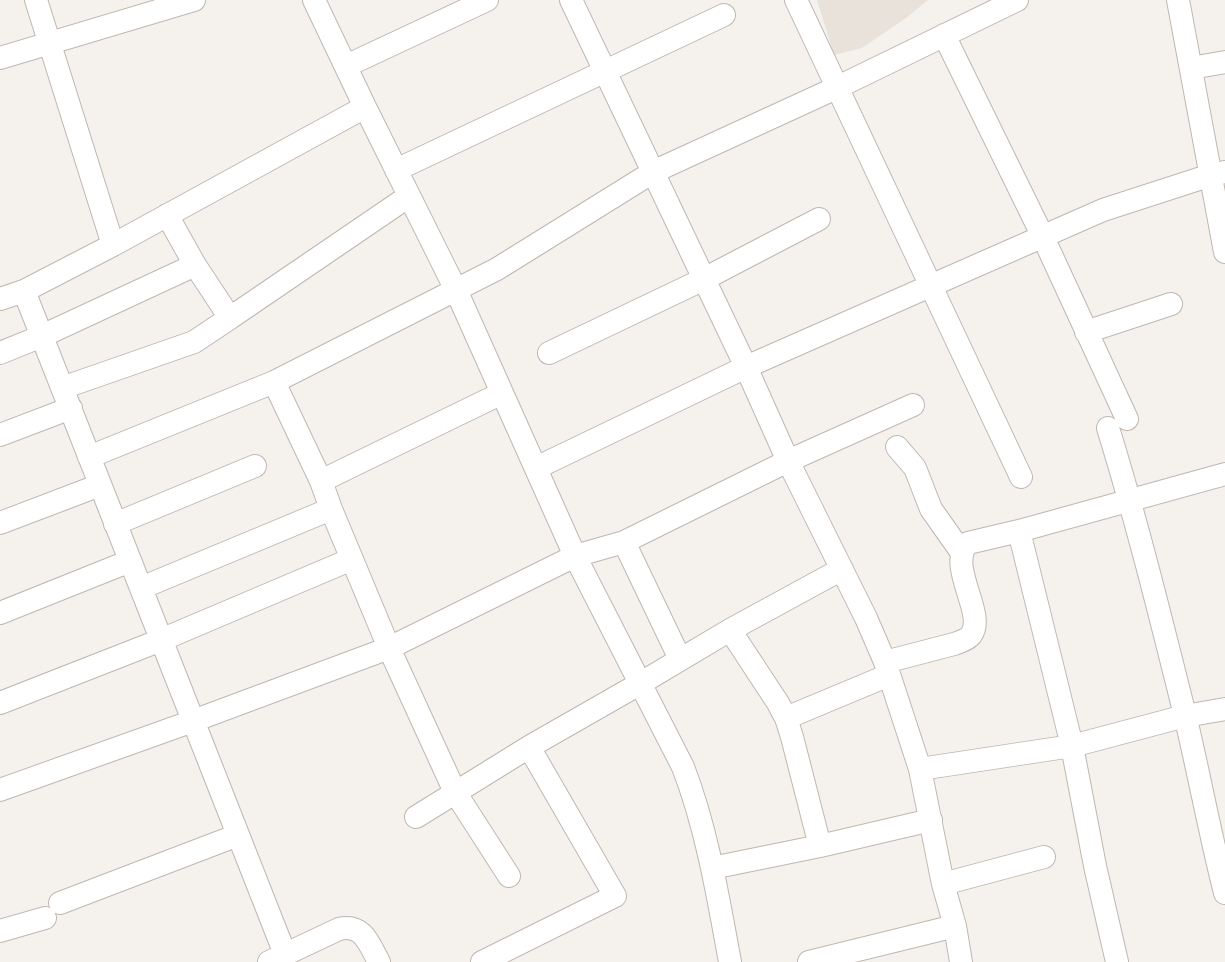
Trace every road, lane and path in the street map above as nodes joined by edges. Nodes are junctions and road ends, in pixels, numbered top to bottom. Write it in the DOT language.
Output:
graph roads {
  1 [pos="36,0"];
  2 [pos="194,0"];
  3 [pos="314,0"];
  4 [pos="487,0"];
  5 [pos="571,0"];
  6 [pos="796,0"];
  7 [pos="1017,0"];
  8 [pos="1178,0"];
  9 [pos="724,15"];
  10 [pos="944,35"];
  11 [pos="49,43"];
  12 [pos="0,58"];
  13 [pos="1225,62"];
  14 [pos="346,66"];
  15 [pos="1191,68"];
  16 [pos="605,71"];
  17 [pos="836,88"];
  18 [pos="365,107"];
  19 [pos="396,170"];
  20 [pos="652,172"];
  21 [pos="1218,174"];
  22 [pos="409,196"];
  23 [pos="167,215"];
  24 [pos="819,219"];
  25 [pos="1043,237"];
  26 [pos="113,245"];
  27 [pos="1225,252"];
  28 [pos="195,265"];
  29 [pos="704,279"];
  30 [pos="931,286"];
  31 [pos="456,290"];
  32 [pos="24,291"];
  33 [pos="0,299"];
  34 [pos="1171,304"];
  35 [pos="230,318"];
  36 [pos="1086,332"];
  37 [pos="42,336"];
  38 [pos="0,353"];
  39 [pos="549,353"];
  40 [pos="746,366"];
  41 [pos="274,382"];
  42 [pos="502,393"];
  43 [pos="66,398"];
  44 [pos="913,405"];
  45 [pos="0,435"];
  46 [pos="897,446"];
  47 [pos="89,457"];
  48 [pos="788,461"];
  49 [pos="255,466"];
  50 [pos="536,468"];
  51 [pos="1225,474"];
  52 [pos="1021,476"];
  53 [pos="321,481"];
  54 [pos="100,485"];
  55 [pos="1129,501"];
  56 [pos="331,510"];
  57 [pos="0,523"];
  58 [pos="116,524"];
  59 [pos="1019,531"];
  60 [pos="624,542"];
  61 [pos="962,553"];
  62 [pos="575,556"];
  63 [pos="352,559"];
  64 [pos="130,561"];
  65 [pos="842,569"];
  66 [pos="141,588"];
  67 [pos="0,613"];
  68 [pos="730,630"];
  69 [pos="161,640"];
  70 [pos="388,648"];
  71 [pos="680,659"];
  72 [pos="887,669"];
  73 [pos="641,683"];
  74 [pos="0,702"];
  75 [pos="1225,709"];
  76 [pos="1185,716"];
  77 [pos="786,718"];
  78 [pos="193,721"];
  79 [pos="1072,746"];
  80 [pos="529,747"];
  81 [pos="920,769"];
  82 [pos="2,784"];
  83 [pos="455,792"];
  84 [pos="416,817"];
  85 [pos="931,820"];
  86 [pos="238,835"];
  87 [pos="820,846"];
  88 [pos="1044,857"];
  89 [pos="712,868"];
  90 [pos="509,876"];
  91 [pos="943,884"];
  92 [pos="1225,893"];
  93 [pos="955,926"];
  94 [pos="0,931"];
  95 [pos="277,958"];
  96 [pos="379,962"];
  97 [pos="482,962"];
  98 [pos="730,962"];
  99 [pos="809,962"];
  100 [pos="961,962"];
  101 [pos="1117,962"];
  1 -- 11 [label="street"];
  2 -- 11 [label="street"];
  3 -- 14 [label="street"];
  4 -- 14 [label="street"];
  5 -- 16 [label="street"];
  6 -- 17 [label="street"];
  7 -- 10 [label="street"];
  8 -- 15 [label="street"];
  9 -- 16 [label="street"];
  10 -- 17 [label="street"];
  10 -- 25 [label="street"];
  11 -- 12 [label="street"];
  11 -- 26 [label="street"];
  13 -- 15 [label="street"];
  14 -- 18 [label="street"];
  15 -- 21 [label="street"];
  16 -- 19 [label="street"];
  16 -- 20 [label="street"];
  17 -- 20 [label="street"];
  17 -- 30 [label="street"];
  18 -- 19 [label="street"];
  18 -- 23 [label="street"];
  19 -- 22 [label="street"];
  20 -- 29 [label="street"];
  20 -- 31 [label="street"];
  21 -- 25 [label="street"];
  21 -- 27 [label="street"];
  22 -- 31 [label="street"];
  22 -- 35 [label="street"];
  23 -- 26 [label="street"];
  23 -- 28 [label="street"];
  24 -- 29 [label="street"];
  25 -- 30 [label="street"];
  25 -- 36 [label="street"];
  26 -- 32 [label="street"];
  28 -- 35 [label="street"];
  28 -- 37 [label="street"];
  29 -- 39 [label="street"];
  29 -- 40 [label="street"];
  30 -- 40 [label="street"];
  30 -- 52 [label="street"];
  31 -- 41 [label="street"];
  31 -- 42 [label="street"];
  32 -- 33 [label="street"];
  32 -- 37 [label="street"];
  34 -- 36 [label="street"];
  35 -- 43 [label="street"];
  36 -- 55 [label="street"];
  37 -- 38 [label="street"];
  37 -- 43 [label="street"];
  40 -- 48 [label="street"];
  40 -- 50 [label="street"];
  41 -- 47 [label="street"];
  41 -- 53 [label="street"];
  42 -- 50 [label="street"];
  42 -- 53 [label="street"];
  43 -- 45 [label="street"];
  43 -- 47 [label="street"];
  44 -- 48 [label="street"];
  46 -- 61 [label="street"];
  47 -- 54 [label="street"];
  48 -- 60 [label="street"];
  48 -- 65 [label="street"];
  49 -- 58 [label="street"];
  50 -- 62 [label="street"];
  51 -- 55 [label="street"];
  53 -- 56 [label="street"];
  54 -- 57 [label="street"];
  54 -- 58 [label="street"];
  55 -- 59 [label="street"];
  55 -- 76 [label="street"];
  56 -- 63 [label="street"];
  56 -- 66 [label="street"];
  58 -- 64 [label="street"];
  59 -- 61 [label="street"];
  59 -- 79 [label="street"];
  60 -- 62 [label="street"];
  60 -- 71 [label="street"];
  61 -- 72 [label="street"];
  62 -- 70 [label="street"];
  62 -- 73 [label="street"];
  63 -- 69 [label="street"];
  63 -- 70 [label="street"];
  64 -- 66 [label="street"];
  64 -- 67 [label="street"];
  65 -- 68 [label="street"];
  65 -- 72 [label="street"];
  66 -- 69 [label="street"];
  68 -- 71 [label="street"];
  68 -- 77 [label="street"];
  69 -- 74 [label="street"];
  69 -- 78 [label="street"];
  70 -- 78 [label="street"];
  70 -- 83 [label="street"];
  71 -- 73 [label="street"];
  72 -- 77 [label="street"];
  72 -- 81 [label="street"];
  73 -- 80 [label="street"];
  73 -- 89 [label="street"];
  75 -- 76 [label="street"];
  76 -- 79 [label="street"];
  76 -- 92 [label="street"];
  77 -- 87 [label="street"];
  78 -- 82 [label="street"];
  78 -- 86 [label="street"];
  79 -- 81 [label="street"];
  79 -- 101 [label="street"];
  80 -- 83 [label="street"];
  80 -- 97 [label="street"];
  81 -- 85 [label="street"];
  83 -- 84 [label="street"];
  83 -- 90 [label="street"];
  85 -- 87 [label="street"];
  85 -- 91 [label="street"];
  86 -- 94 [label="street"];
  86 -- 95 [label="street"];
  87 -- 89 [label="street"];
  88 -- 91 [label="street"];
  89 -- 98 [label="street"];
  91 -- 93 [label="street"];
  93 -- 99 [label="street"];
  93 -- 100 [label="street"];
  95 -- 96 [label="street"];
}
